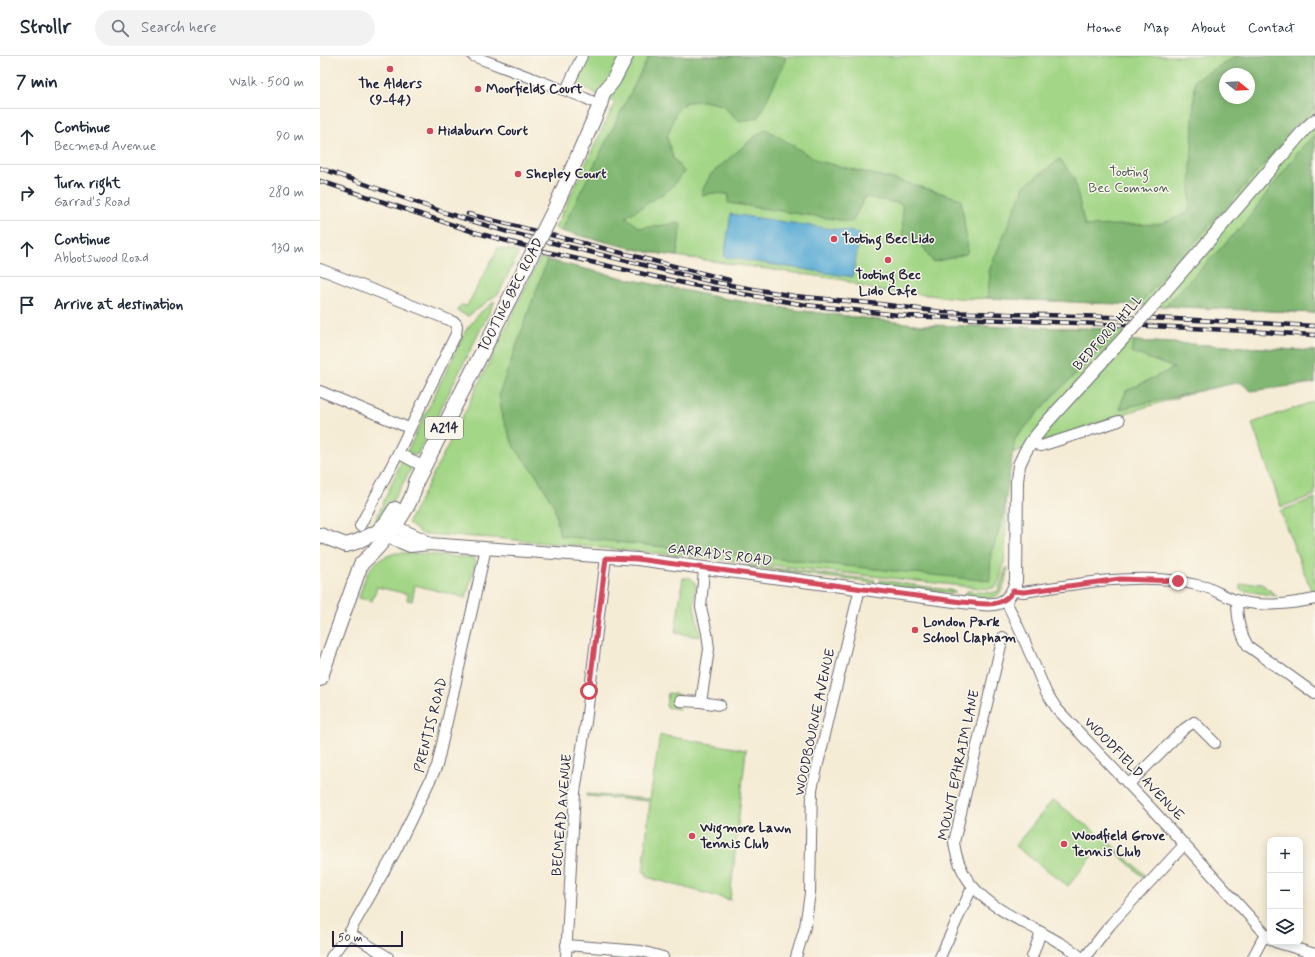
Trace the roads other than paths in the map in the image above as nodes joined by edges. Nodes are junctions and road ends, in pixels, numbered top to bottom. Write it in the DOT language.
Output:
graph roads {
  1 [pos="473,56"];
  2 [pos="582,56"];
  3 [pos="626,56"];
  4 [pos="566,90"];
  5 [pos="600,105"];
  6 [pos="1315,120"];
  7 [pos="320,269"];
  8 [pos="320,392"];
  9 [pos="1120,421"];
  10 [pos="409,428"];
  11 [pos="1031,442"];
  12 [pos="398,453"];
  13 [pos="424,467"];
  14 [pos="360,526"];
  15 [pos="385,530"];
  16 [pos="320,535"];
  17 [pos="351,543"];
  18 [pos="486,548"];
  19 [pos="606,558"];
  20 [pos="361,564"];
  21 [pos="704,569"];
  22 [pos="860,588"];
  23 [pos="1010,596"];
  24 [pos="1315,599"];
  25 [pos="1237,601"];
  26 [pos="1003,637"];
  27 [pos="321,673"];
  28 [pos="1315,694"];
  29 [pos="680,701"];
  30 [pos="701,702"];
  31 [pos="720,705"];
  32 [pos="1215,743"];
  33 [pos="1128,784"];
  34 [pos="1185,844"];
  35 [pos="974,888"];
  36 [pos="1042,932"];
  37 [pos="349,933"];
  38 [pos="1267,935"];
  39 [pos="1267,939"];
  40 [pos="566,945"];
  41 [pos="1289,945"];
  42 [pos="1315,954"];
  43 [pos="331,957"];
  44 [pos="388,957"];
  45 [pos="566,957"];
  46 [pos="662,957"];
  47 [pos="796,957"];
  48 [pos="940,957"];
  49 [pos="1032,957"];
  50 [pos="1080,957"];
  51 [pos="1085,957"];
  52 [pos="1253,957"];
  1 -- 4 [label="street"];
  2 -- 4 [label="street"];
  3 -- 5 [label="highway, TOOTING BEC ROAD / A214"];
  4 -- 5 [label="street"];
  5 -- 13 [label="highway, TOOTING BEC ROAD / A214, bridge"];
  6 -- 11 [label="main road, BEDFORD HILL, bridge"];
  7 -- 10 [label="street"];
  8 -- 10 [label="street"];
  9 -- 11 [label="street"];
  10 -- 12 [label="street"];
  11 -- 23 [label="main road, BEDFORD HILL"];
  12 -- 13 [label="street"];
  12 -- 14 [label="street"];
  13 -- 15 [label="highway, TOOTING BEC ROAD / A214"];
  15 -- 17 [label="highway"];
  15 -- 18 [label="main road, GARRAD'S ROAD"];
  15 -- 20 [label="highway, A214"];
  16 -- 17 [label="highway"];
  17 -- 20 [label="highway"];
  18 -- 19 [label="main road, GARRAD'S ROAD"];
  18 -- 37 [label="street, PRENTIS ROAD"];
  19 -- 21 [label="main road, GARRAD'S ROAD"];
  19 -- 40 [label="street, BECMEAD AVENUE"];
  20 -- 27 [label="highway, A214"];
  21 -- 22 [label="main road, GARRAD'S ROAD"];
  21 -- 30 [label="street"];
  22 -- 23 [label="main road, GARRAD'S ROAD"];
  22 -- 47 [label="street, WOODBOURNE AVENUE"];
  23 -- 25 [label="street"];
  23 -- 33 [label="street, WOODFIELD AVENUE"];
  24 -- 25 [label="street"];
  25 -- 28 [label="street"];
  26 -- 35 [label="street, MOUNT EPHRAIM LANE"];
  29 -- 30 [label="street"];
  30 -- 31 [label="street"];
  32 -- 33 [label="street"];
  33 -- 34 [label="street, WOODFIELD AVENUE"];
  34 -- 38 [label="street, WOODFIELD AVENUE"];
  34 -- 51 [label="street"];
  35 -- 36 [label="street, MOUNT EPHRAIM LANE"];
  35 -- 48 [label="street"];
  36 -- 49 [label="street"];
  36 -- 50 [label="street, MOUNT EPHRAIM LANE"];
  37 -- 43 [label="street, PRENTIS ROAD"];
  37 -- 44 [label="street"];
  39 -- 52 [label="street"];
  40 -- 45 [label="street, BECMEAD AVENUE"];
  40 -- 46 [label="street"];
  41 -- 42 [label="street"];
}
